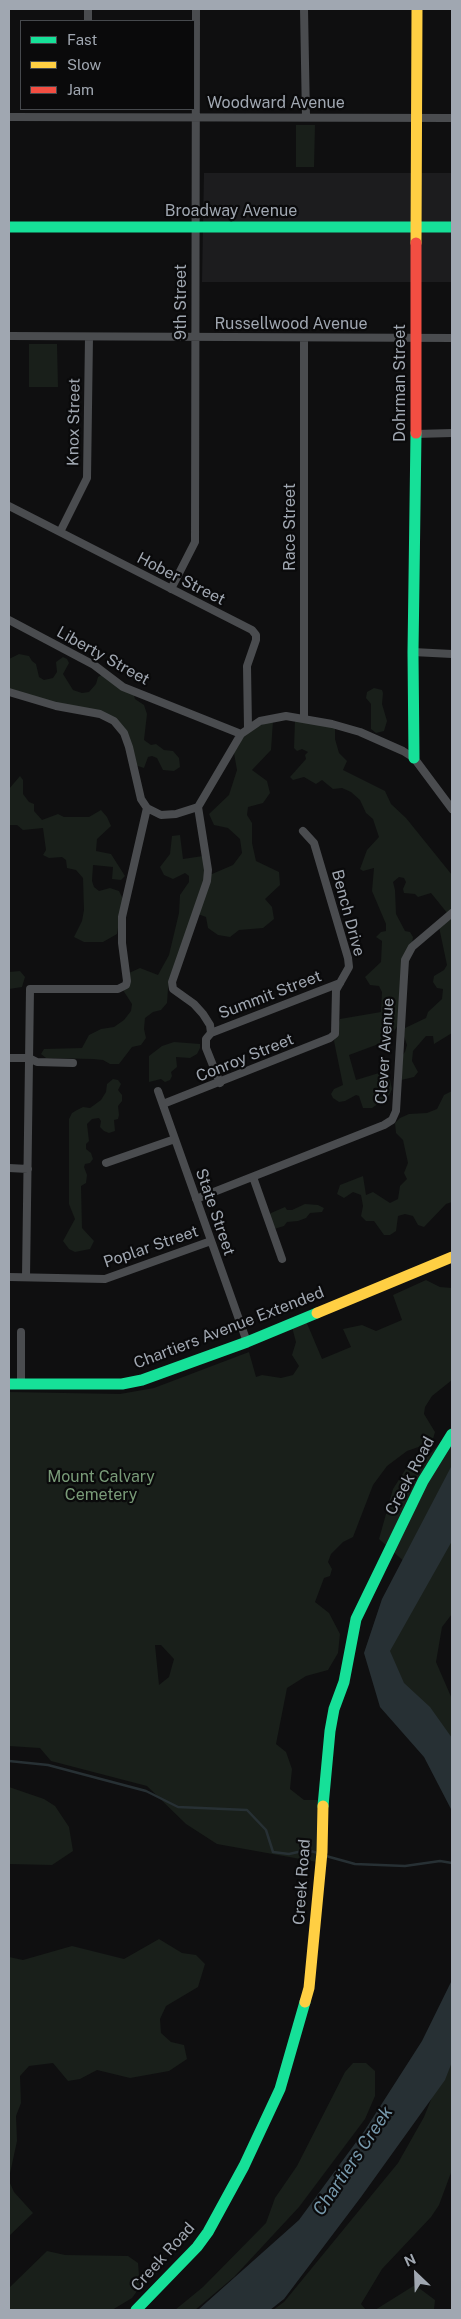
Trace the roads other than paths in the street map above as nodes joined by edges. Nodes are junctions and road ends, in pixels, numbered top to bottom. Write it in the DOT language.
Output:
graph roads {
  1 [pos="196,9"];
  2 [pos="304,9"];
  3 [pos="418,9"];
  4 [pos="87,113"];
  5 [pos="196,116"];
  6 [pos="9,117"];
  7 [pos="306,117"];
  8 [pos="418,118"];
  9 [pos="452,118"];
  10 [pos="9,227"];
  11 [pos="195,227"];
  12 [pos="418,227"];
  13 [pos="452,227"];
  14 [pos="9,336"];
  15 [pos="89,337"];
  16 [pos="195,337"];
  17 [pos="304,338"];
  18 [pos="417,338"];
  19 [pos="452,338"];
  20 [pos="452,433"];
  21 [pos="416,434"];
  22 [pos="9,507"];
  23 [pos="60,532"];
  24 [pos="171,589"];
  25 [pos="9,620"];
  26 [pos="413,652"];
  27 [pos="452,654"];
  28 [pos="9,692"];
  29 [pos="304,718"];
  30 [pos="248,728"];
  31 [pos="241,734"];
  32 [pos="414,758"];
  33 [pos="198,807"];
  34 [pos="147,808"];
  35 [pos="452,809"];
  36 [pos="303,831"];
  37 [pos="452,913"];
  38 [pos="340,983"];
  39 [pos="211,1033"];
  40 [pos="335,1034"];
  41 [pos="9,1058"];
  42 [pos="29,1058"];
  43 [pos="73,1063"];
  44 [pos="220,1083"];
  45 [pos="158,1091"];
  46 [pos="163,1104"];
  47 [pos="175,1139"];
  48 [pos="106,1163"];
  49 [pos="9,1168"];
  50 [pos="28,1169"];
  51 [pos="253,1177"];
  52 [pos="196,1199"];
  53 [pos="211,1241"];
  54 [pos="452,1258"];
  55 [pos="282,1259"];
  56 [pos="9,1277"];
  57 [pos="26,1277"];
  58 [pos="22,1332"];
  59 [pos="247,1342"];
  60 [pos="9,1384"];
  61 [pos="21,1384"];
  62 [pos="452,1434"];
  63 [pos="136,2310"];
  1 -- 5 [label="street, 9th Street"];
  2 -- 7 [label="street"];
  3 -- 8 [label="street, Dohrman Street"];
  4 -- 5 [label="street, Woodward Avenue"];
  4 -- 6 [label="street, Woodward Avenue"];
  5 -- 7 [label="street, Woodward Avenue"];
  5 -- 11 [label="street, 9th Street"];
  7 -- 8 [label="street, Woodward Avenue"];
  8 -- 9 [label="street, Woodward Avenue"];
  8 -- 12 [label="street, Dohrman Street"];
  10 -- 11 [label="street, Broadway Avenue"];
  11 -- 12 [label="street, Broadway Avenue"];
  11 -- 16 [label="street, 9th Street"];
  12 -- 13 [label="street, Broadway Avenue"];
  12 -- 18 [label="street, Dohrman Street"];
  14 -- 15 [label="street, Russellwood Avenue"];
  15 -- 16 [label="street, Russellwood Avenue"];
  15 -- 23 [label="street, Knox Street"];
  16 -- 17 [label="street, Russellwood Avenue"];
  16 -- 24 [label="street, 9th Street"];
  17 -- 18 [label="street, Russellwood Avenue"];
  17 -- 29 [label="street, Race Street"];
  18 -- 19 [label="street, Russellwood Avenue"];
  18 -- 21 [label="street, Dohrman Street"];
  20 -- 21 [label="street"];
  21 -- 26 [label="street, Dohrman Street"];
  22 -- 23 [label="street, Hober Street"];
  23 -- 24 [label="street, Hober Street"];
  24 -- 30 [label="street, Hober Street"];
  25 -- 31 [label="street, Liberty Street"];
  26 -- 27 [label="street"];
  26 -- 32 [label="street, Dohrman Street"];
  28 -- 34 [label="street"];
  29 -- 30 [label="street"];
  29 -- 32 [label="street"];
  30 -- 31 [label="street"];
  31 -- 33 [label="street"];
  32 -- 35 [label="street"];
  33 -- 34 [label="street"];
  33 -- 39 [label="street"];
  34 -- 42 [label="street"];
  36 -- 38 [label="street, Bench Drive"];
  37 -- 51 [label="street, Clever Avenue"];
  38 -- 39 [label="street, Summit Street"];
  38 -- 40 [label="street, Bench Drive"];
  39 -- 44 [label="street"];
  40 -- 44 [label="street, Conroy Street"];
  41 -- 42 [label="street"];
  42 -- 43 [label="street"];
  42 -- 50 [label="street"];
  44 -- 46 [label="street, Conroy Street"];
  45 -- 46 [label="street, State Street"];
  46 -- 47 [label="street, State Street"];
  47 -- 48 [label="street"];
  47 -- 52 [label="street, State Street"];
  49 -- 50 [label="street"];
  50 -- 57 [label="street"];
  51 -- 52 [label="street, Clever Avenue"];
  51 -- 55 [label="street"];
  52 -- 53 [label="street, State Street"];
  53 -- 57 [label="street, Poplar Street"];
  53 -- 59 [label="street, State Street"];
  54 -- 59 [label="street, Chartiers Avenue Extended"];
  56 -- 57 [label="street, Poplar Street"];
  58 -- 61 [label="street"];
  59 -- 61 [label="street, Chartiers Avenue Extended"];
  60 -- 61 [label="street, Chartiers Avenue Extended"];
  62 -- 63 [label="street, Creek Road"];
}
